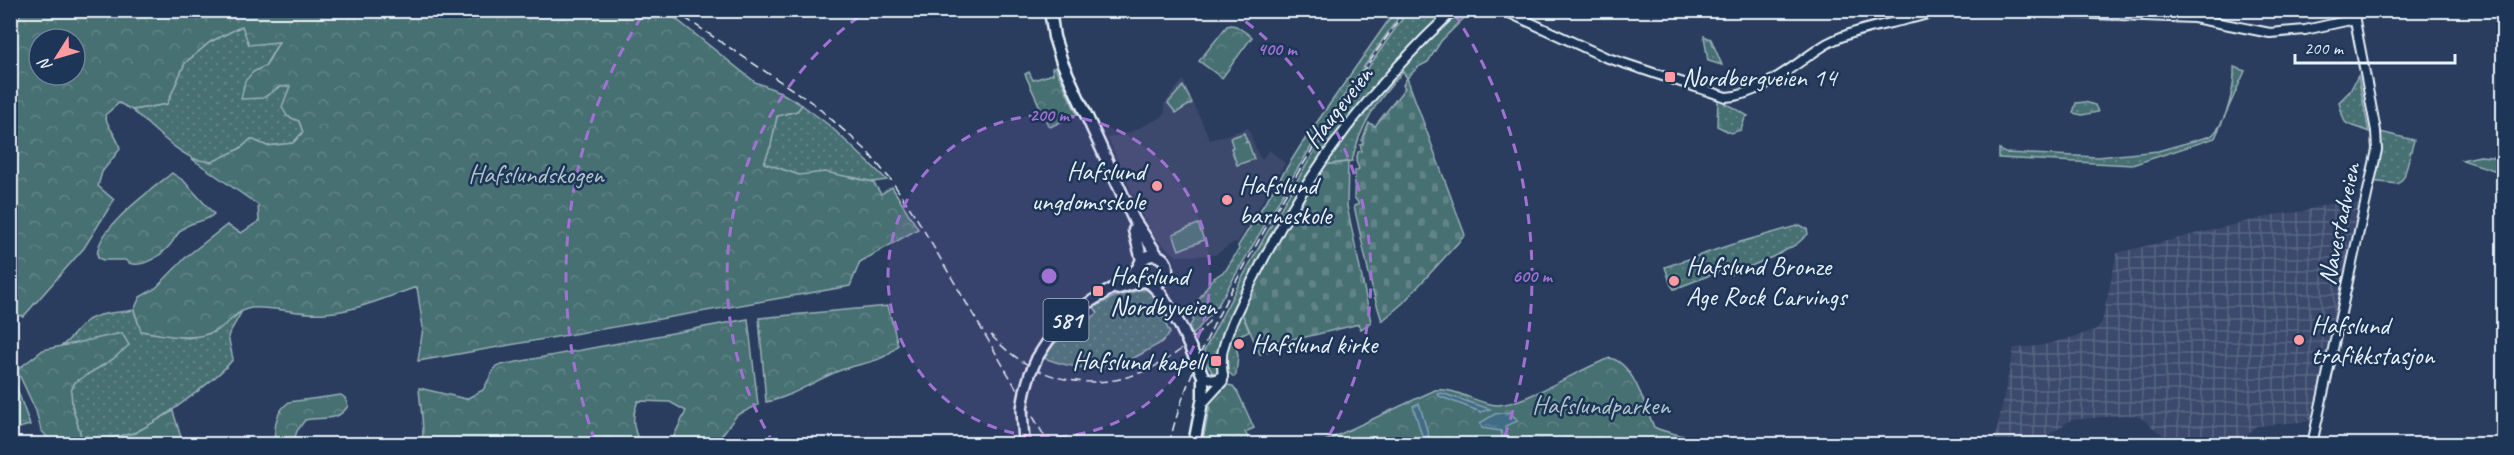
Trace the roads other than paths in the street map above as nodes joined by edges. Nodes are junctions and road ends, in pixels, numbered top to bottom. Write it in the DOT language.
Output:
graph roads {
  1 [pos="1050,10"];
  2 [pos="1454,10"];
  3 [pos="1503,10"];
  4 [pos="1948,10"];
  5 [pos="1994,10"];
  6 [pos="2354,15"];
  7 [pos="1121,193"];
  8 [pos="1157,255"];
  9 [pos="1140,263"];
  10 [pos="1165,276"];
  11 [pos="1148,282"];
  12 [pos="1106,292"];
  13 [pos="1181,327"];
  14 [pos="1223,375"];
  15 [pos="1203,376"];
  16 [pos="1202,405"];
  17 [pos="1024,444"];
  18 [pos="1194,444"];
  19 [pos="2312,444"];
  1 -- 7 [label="highway"];
  2 -- 14 [label="street, Haugeveien"];
  3 -- 4 [label="street"];
  5 -- 6 [label="street"];
  6 -- 19 [label="street, Navestadveien"];
  7 -- 8 [label="highway"];
  7 -- 9 [label="highway"];
  8 -- 9 [label="highway"];
  8 -- 10 [label="highway"];
  9 -- 11 [label="highway"];
  9 -- 12 [label="main road, 581"];
  10 -- 11 [label="highway"];
  10 -- 13 [label="highway"];
  11 -- 12 [label="main road, 581"];
  11 -- 13 [label="highway"];
  12 -- 17 [label="main road, 581, bridge"];
  13 -- 15 [label="highway, bridge"];
  14 -- 15 [label="street"];
  14 -- 16 [label="street"];
  15 -- 16 [label="highway"];
  16 -- 18 [label="highway"];
}
